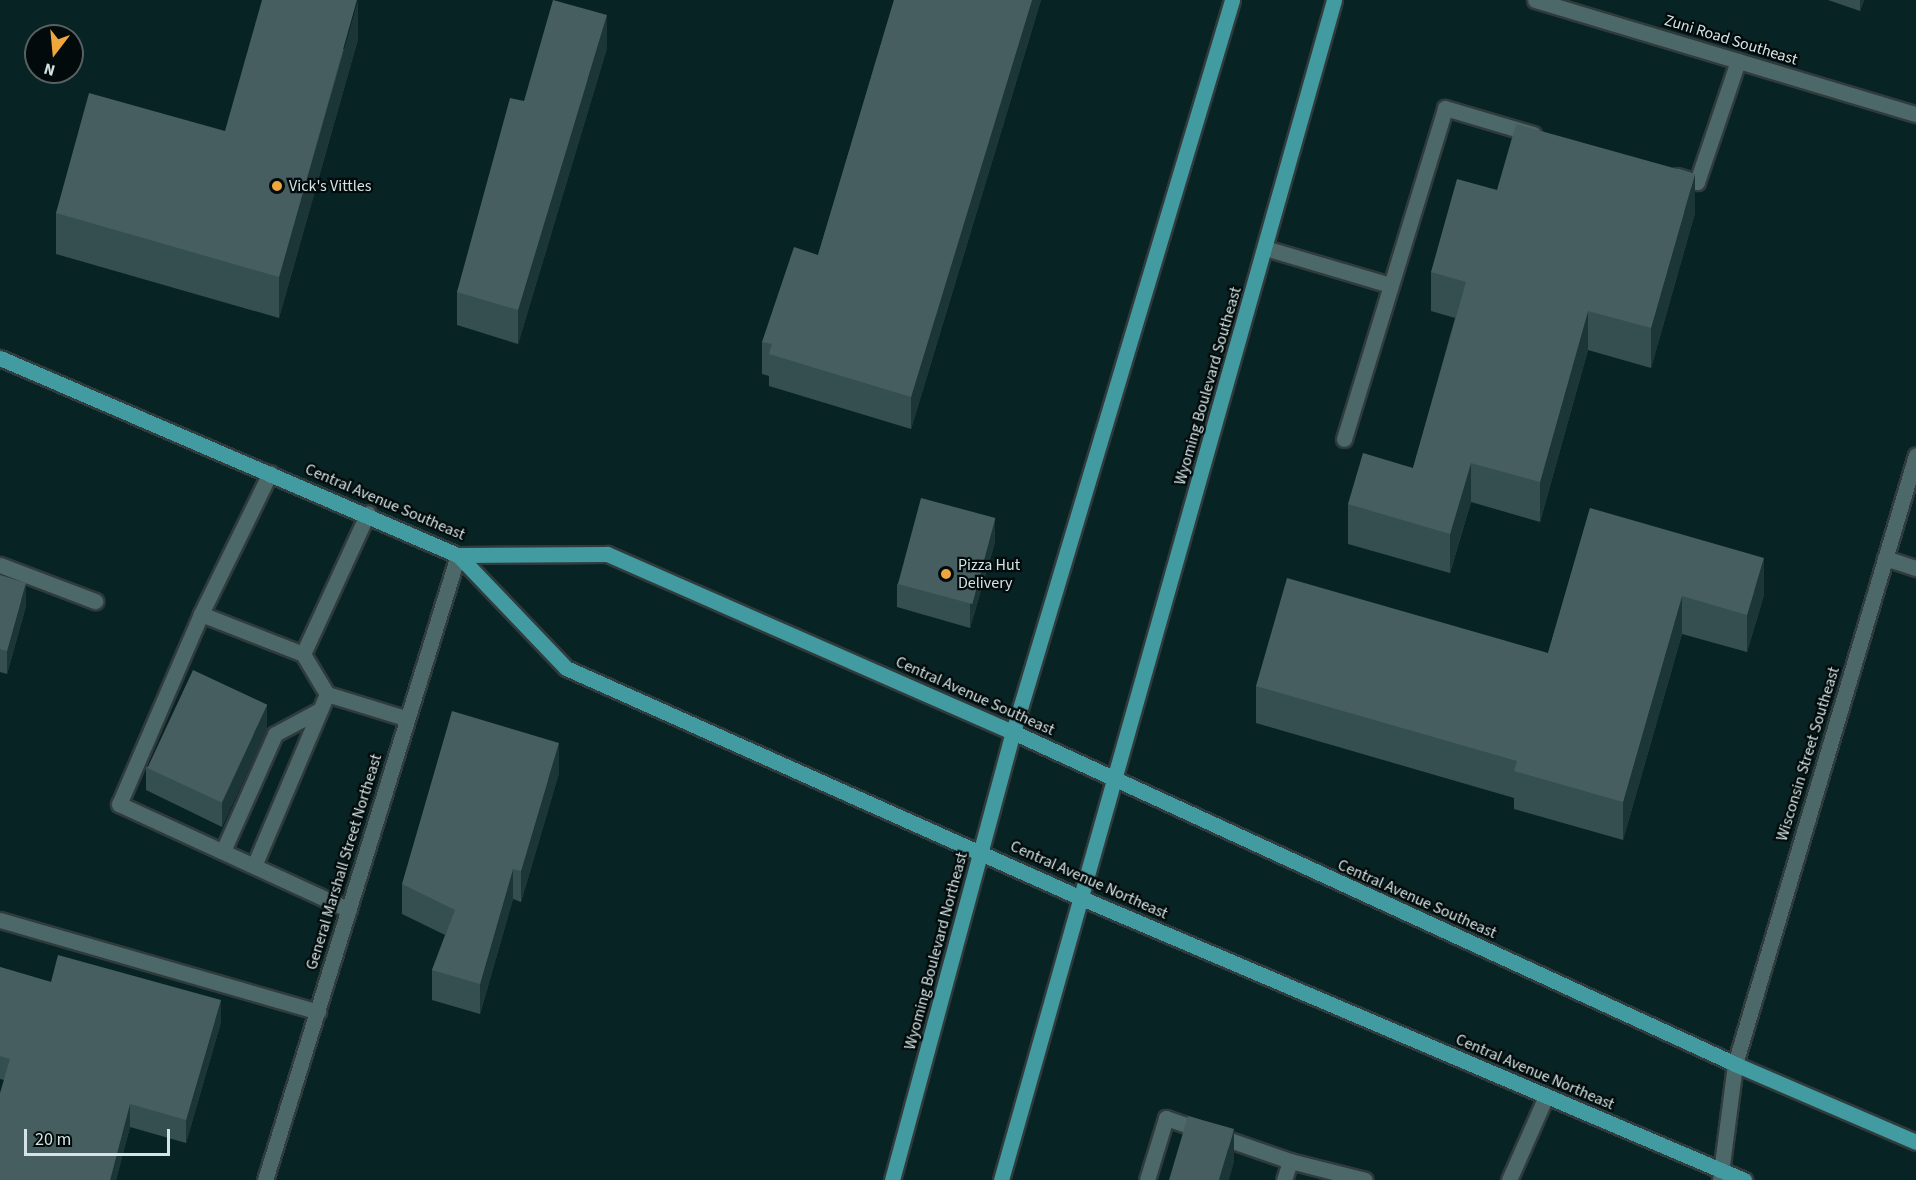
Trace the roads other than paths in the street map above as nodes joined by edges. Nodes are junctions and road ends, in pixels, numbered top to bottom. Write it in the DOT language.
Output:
graph roads {
  1 [pos="1232,0"];
  2 [pos="1334,0"];
  3 [pos="1535,0"];
  4 [pos="1738,61"];
  5 [pos="1916,114"];
  6 [pos="1548,139"];
  7 [pos="1663,172"];
  8 [pos="1265,248"];
  9 [pos="1390,285"];
  10 [pos="0,358"];
  11 [pos="1344,439"];
  12 [pos="1916,455"];
  13 [pos="270,473"];
  14 [pos="368,513"];
  15 [pos="458,555"];
  16 [pos="1885,558"];
  17 [pos="0,565"];
  18 [pos="1916,568"];
  19 [pos="95,601"];
  20 [pos="201,615"];
  21 [pos="303,654"];
  22 [pos="327,694"];
  23 [pos="320,710"];
  24 [pos="405,718"];
  25 [pos="1013,732"];
  26 [pos="1115,781"];
  27 [pos="223,851"];
  28 [pos="983,852"];
  29 [pos="254,866"];
  30 [pos="1079,897"];
  31 [pos="349,910"];
  32 [pos="0,920"];
  33 [pos="318,1012"];
  34 [pos="1735,1064"];
  35 [pos="1546,1096"];
  36 [pos="1916,1142"];
  37 [pos="1290,1161"];
  38 [pos="1721,1175"];
  39 [pos="265,1180"];
  40 [pos="892,1180"];
  41 [pos="1001,1180"];
  42 [pos="1148,1180"];
  43 [pos="1284,1180"];
  44 [pos="1365,1180"];
  45 [pos="1509,1180"];
  46 [pos="1744,1180"];
  1 -- 25 [label="main road"];
  2 -- 8 [label="main road, Wyoming Boulevard Southeast"];
  3 -- 4 [label="street, Zuni Road Southeast"];
  4 -- 5 [label="street, Zuni Road Southeast"];
  4 -- 7 [label="street"];
  6 -- 9 [label="street"];
  8 -- 9 [label="street"];
  8 -- 26 [label="main road, Wyoming Boulevard Southeast"];
  9 -- 11 [label="street"];
  10 -- 13 [label="main road, Central Avenue Southeast"];
  12 -- 16 [label="street, Wisconsin Street Southeast"];
  13 -- 14 [label="main road, Central Avenue Southeast"];
  13 -- 20 [label="street"];
  14 -- 15 [label="main road, Central Avenue Southeast"];
  14 -- 21 [label="street"];
  15 -- 24 [label="street, General Marshall Street Northeast"];
  15 -- 25 [label="main road, Central Avenue Southeast"];
  15 -- 28 [label="main road, Central Avenue Northeast"];
  16 -- 18 [label="street"];
  16 -- 34 [label="street, Wisconsin Street Southeast"];
  17 -- 19 [label="street"];
  20 -- 21 [label="street"];
  20 -- 27 [label="street"];
  21 -- 22 [label="street"];
  22 -- 23 [label="street"];
  22 -- 24 [label="street"];
  23 -- 27 [label="street"];
  23 -- 29 [label="street"];
  24 -- 31 [label="street, General Marshall Street Northeast"];
  25 -- 26 [label="main road, Central Avenue Southeast"];
  25 -- 28 [label="main road, Wyoming Boulevard Northeast"];
  26 -- 30 [label="main road"];
  26 -- 34 [label="main road, Central Avenue Southeast"];
  27 -- 29 [label="street"];
  28 -- 30 [label="main road, Central Avenue Northeast"];
  28 -- 40 [label="main road, Wyoming Boulevard Northeast"];
  29 -- 31 [label="street"];
  30 -- 35 [label="main road, Central Avenue Northeast"];
  30 -- 41 [label="main road"];
  31 -- 33 [label="street, General Marshall Street Northeast"];
  32 -- 33 [label="street"];
  33 -- 39 [label="street, General Marshall Street Northeast"];
  34 -- 36 [label="main road, Central Avenue Southeast"];
  34 -- 38 [label="street, Wisconsin Street Southeast"];
  35 -- 38 [label="main road, Central Avenue Northeast"];
  35 -- 45 [label="street"];
  37 -- 42 [label="street"];
  37 -- 43 [label="street"];
  37 -- 44 [label="street"];
  38 -- 46 [label="main road, Central Avenue Northeast"];
}
